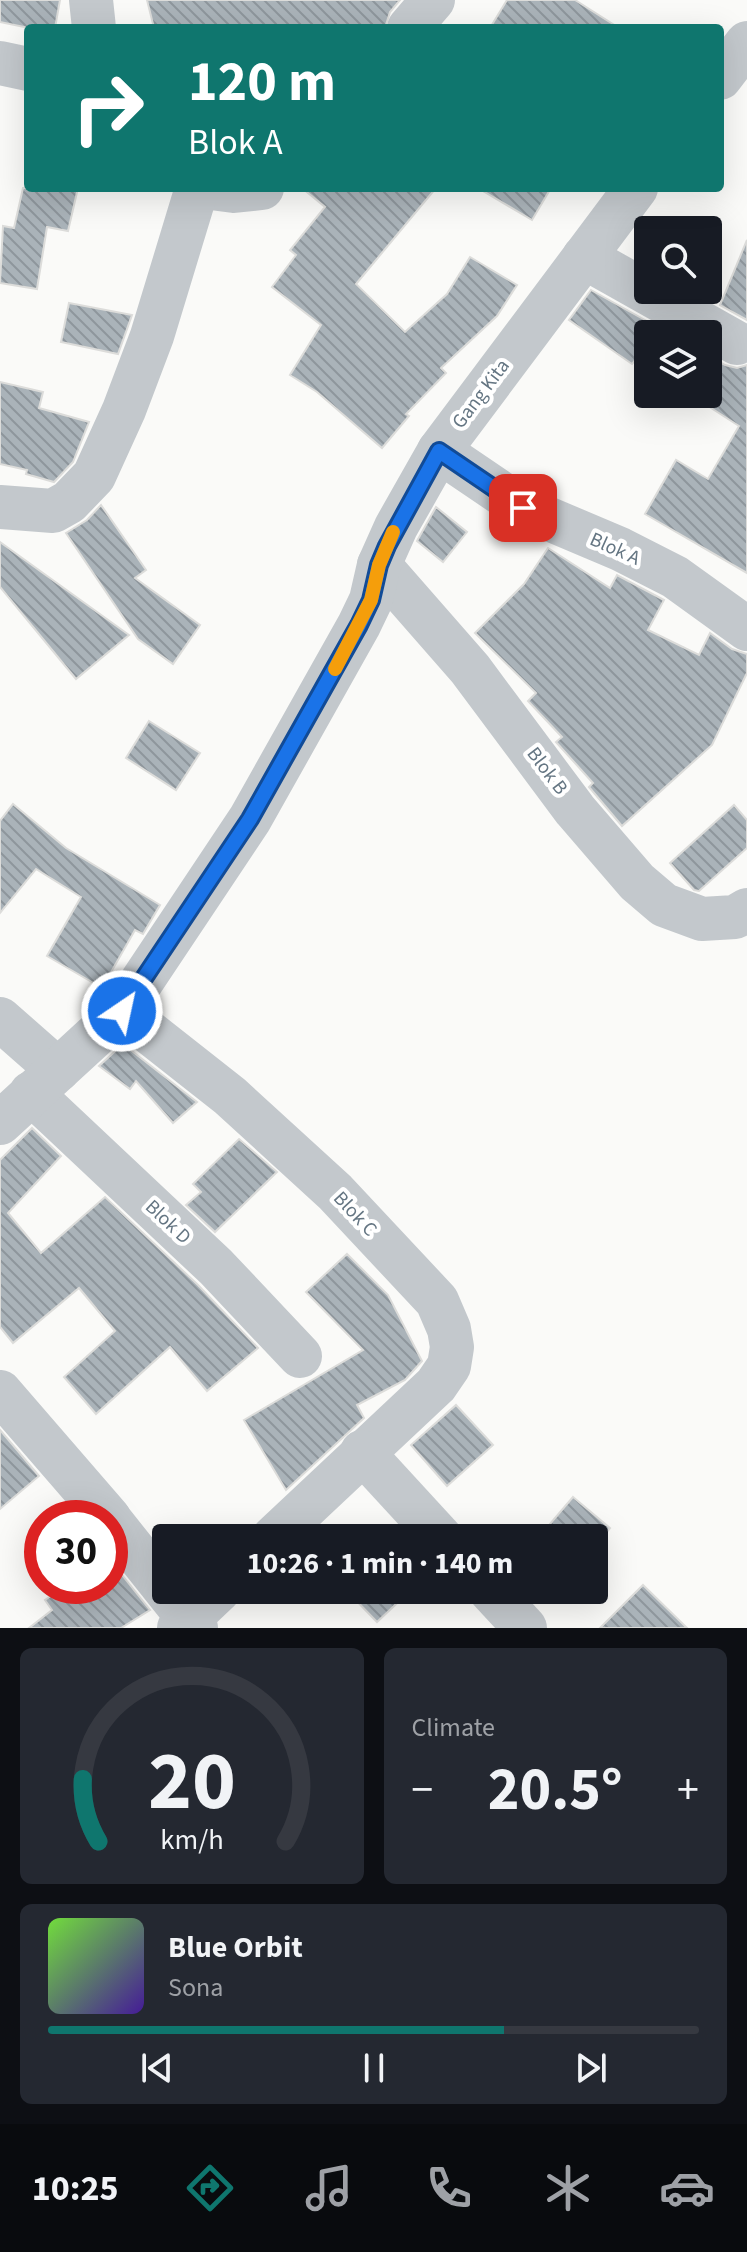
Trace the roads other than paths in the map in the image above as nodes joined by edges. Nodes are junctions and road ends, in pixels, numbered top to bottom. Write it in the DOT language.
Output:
graph roads {
  1 [pos="91,0"];
  2 [pos="433,0"];
  3 [pos="94,24"];
  4 [pos="412,24"];
  5 [pos="747,43"];
  6 [pos="724,73"];
  7 [pos="196,192"];
  8 [pos="633,192"];
  9 [pos="584,257"];
  10 [pos="737,343"];
  11 [pos="439,451"];
  12 [pos="1,507"];
  13 [pos="379,565"];
  14 [pos="747,629"];
  15 [pos="747,910"];
  16 [pos="122,1011"];
  17 [pos="0,1019"];
  18 [pos="45,1081"];
  19 [pos="0,1123"];
  20 [pos="300,1356"];
  21 [pos="0,1392"];
  22 [pos="362,1452"];
  23 [pos="93,1500"];
  24 [pos="287,1524"];
  25 [pos="428,1524"];
  26 [pos="128,1540"];
  27 [pos="503,1604"];
  28 [pos="196,1616"];
  29 [pos="525,1628"];
  1 -- 3 [label="street"];
  2 -- 4 [label="street"];
  5 -- 6 [label="street"];
  7 -- 12 [label="street"];
  8 -- 9 [label="street, Gang Kita"];
  9 -- 10 [label="street"];
  9 -- 11 [label="street, Gang Kita"];
  11 -- 13 [label="street, Gang Kita"];
  11 -- 14 [label="street, Blok A"];
  13 -- 15 [label="street, Blok B"];
  13 -- 16 [label="street, Gang Kita"];
  16 -- 18 [label="street, Gang Kita"];
  16 -- 22 [label="street, Blok C"];
  17 -- 18 [label="street, Blok D"];
  18 -- 19 [label="street, Gang Kita"];
  18 -- 20 [label="street, Blok D"];
  21 -- 23 [label="street"];
  22 -- 24 [label="street, Blok C"];
  22 -- 25 [label="street"];
  26 -- 28 [label="street"];
  27 -- 29 [label="street"];
}
